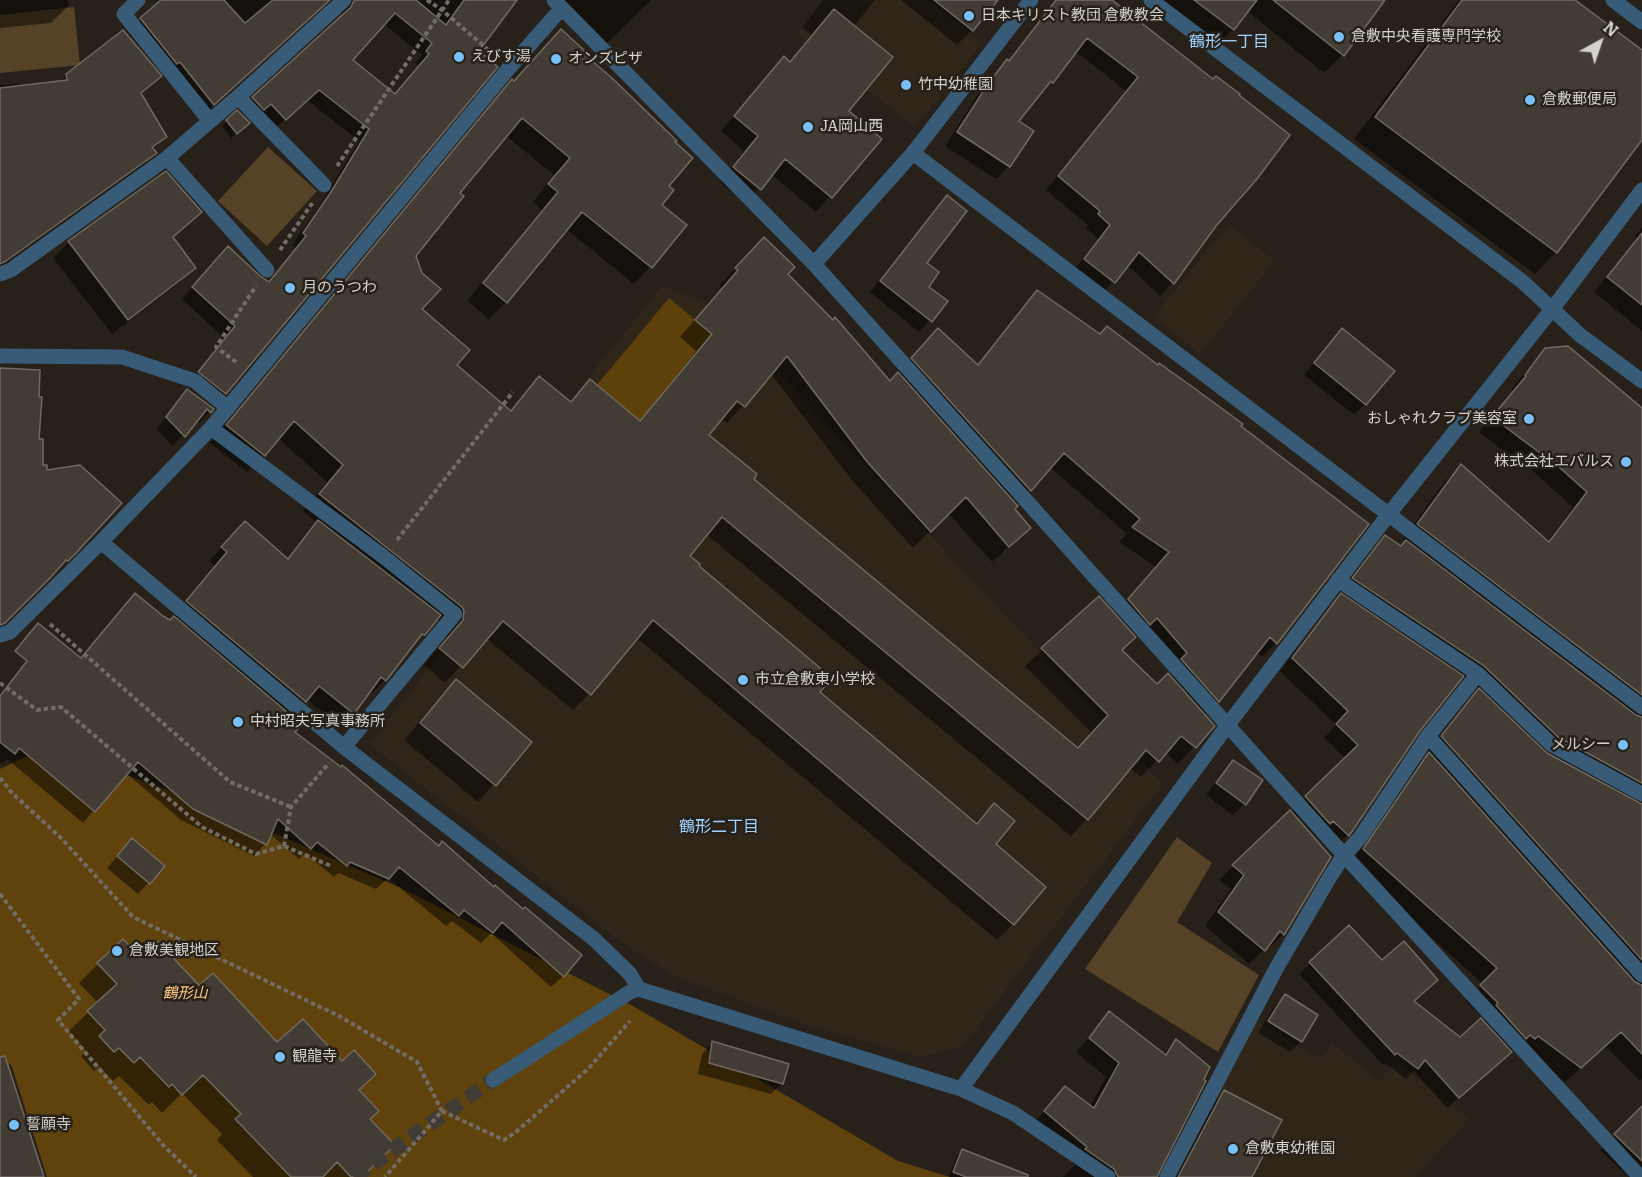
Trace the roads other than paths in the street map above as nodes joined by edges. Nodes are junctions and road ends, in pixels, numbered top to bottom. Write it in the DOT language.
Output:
graph roads {
  1 [pos="138,0"];
  2 [pos="344,0"];
  3 [pos="1031,0"];
  4 [pos="1151,0"];
  5 [pos="1612,0"];
  6 [pos="558,4"];
  7 [pos="1642,22"];
  8 [pos="238,97"];
  9 [pos="210,121"];
  10 [pos="913,153"];
  11 [pos="167,158"];
  12 [pos="324,185"];
  13 [pos="1642,190"];
  14 [pos="814,264"];
  15 [pos="267,270"];
  16 [pos="0,273"];
  17 [pos="1553,308"];
  18 [pos="0,356"];
  19 [pos="1642,381"];
  20 [pos="228,408"];
  21 [pos="212,428"];
  22 [pos="1389,514"];
  23 [pos="101,542"];
  24 [pos="1338,580"];
  25 [pos="0,635"];
  26 [pos="1478,674"];
  27 [pos="1642,707"];
  28 [pos="1227,726"];
  29 [pos="1428,736"];
  30 [pos="344,747"];
  31 [pos="1642,794"];
  32 [pos="1344,855"];
  33 [pos="1642,975"];
  34 [pos="639,989"];
  35 [pos="493,1080"];
  36 [pos="961,1089"];
  37 [pos="1637,1174"];
  38 [pos="1108,1177"];
  39 [pos="1167,1177"];
  1 -- 9 [label="street"];
  2 -- 8 [label="street"];
  3 -- 10 [label="street"];
  4 -- 17 [label="street"];
  5 -- 7 [label="street"];
  6 -- 14 [label="street"];
  6 -- 20 [label="street"];
  8 -- 9 [label="street"];
  8 -- 12 [label="street"];
  9 -- 11 [label="street"];
  10 -- 14 [label="street"];
  10 -- 22 [label="street"];
  11 -- 15 [label="street"];
  11 -- 16 [label="street"];
  13 -- 17 [label="street"];
  14 -- 28 [label="street"];
  17 -- 19 [label="street"];
  17 -- 22 [label="street"];
  18 -- 20 [label="street"];
  20 -- 21 [label="street"];
  21 -- 23 [label="street"];
  21 -- 30 [label="street"];
  22 -- 24 [label="street"];
  22 -- 27 [label="street"];
  23 -- 25 [label="street"];
  23 -- 30 [label="street"];
  24 -- 26 [label="street"];
  24 -- 28 [label="street"];
  26 -- 29 [label="street"];
  26 -- 31 [label="street"];
  28 -- 32 [label="street"];
  28 -- 36 [label="street"];
  29 -- 32 [label="street"];
  29 -- 33 [label="street"];
  30 -- 34 [label="street"];
  32 -- 37 [label="street"];
  32 -- 39 [label="street"];
  34 -- 35 [label="street"];
  34 -- 36 [label="street"];
  36 -- 38 [label="street"];
}
